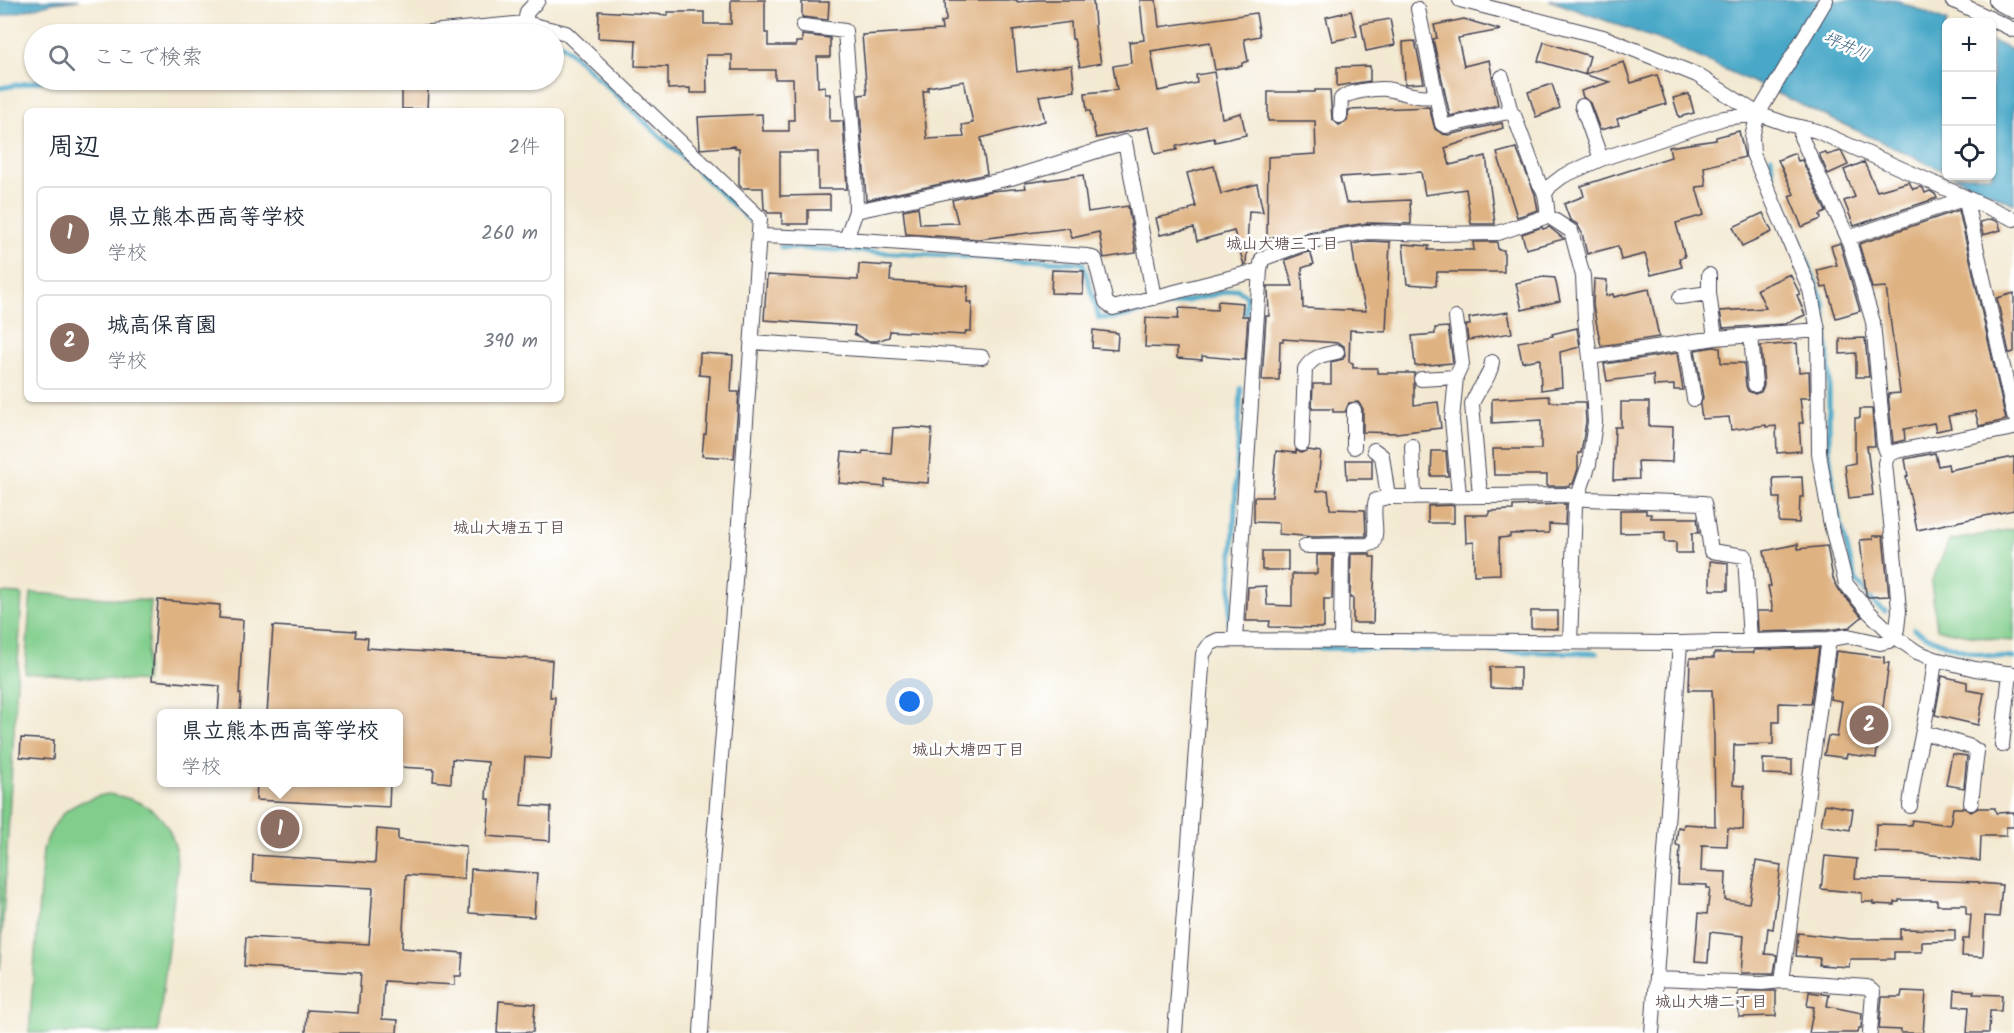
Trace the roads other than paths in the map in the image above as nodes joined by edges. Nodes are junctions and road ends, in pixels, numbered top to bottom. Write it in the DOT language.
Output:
graph roads {
  1 [pos="538,0"];
  2 [pos="1460,0"];
  3 [pos="1826,0"];
  4 [pos="1952,0"];
  5 [pos="1999,0"];
  6 [pos="2014,8"];
  7 [pos="1418,9"];
  8 [pos="525,23"];
  9 [pos="514,24"];
  10 [pos="529,24"];
  11 [pos="803,26"];
  12 [pos="2014,30"];
  13 [pos="564,33"];
  14 [pos="1502,76"];
  15 [pos="1436,96"];
  16 [pos="1582,106"];
  17 [pos="1761,109"];
  18 [pos="1511,113"];
  19 [pos="1340,116"];
  20 [pos="1802,128"];
  21 [pos="1601,159"];
  22 [pos="1546,192"];
  23 [pos="1965,197"];
  24 [pos="856,211"];
  25 [pos="1548,216"];
  26 [pos="2014,219"];
  27 [pos="760,236"];
  28 [pos="1848,238"];
  29 [pos="846,239"];
  30 [pos="1260,270"];
  31 [pos="1709,275"];
  32 [pos="1709,293"];
  33 [pos="1680,297"];
  34 [pos="1154,298"];
  35 [pos="1456,318"];
  36 [pos="1818,330"];
  37 [pos="1751,335"];
  38 [pos="1715,338"];
  39 [pos="751,342"];
  40 [pos="1685,343"];
  41 [pos="1337,352"];
  42 [pos="982,357"];
  43 [pos="1590,357"];
  44 [pos="1492,362"];
  45 [pos="1456,377"];
  46 [pos="1421,379"];
  47 [pos="1755,385"];
  48 [pos="1694,399"];
  49 [pos="1354,410"];
  50 [pos="2014,416"];
  51 [pos="2014,428"];
  52 [pos="1302,444"];
  53 [pos="1412,446"];
  54 [pos="1354,447"];
  55 [pos="1374,450"];
  56 [pos="1887,455"];
  57 [pos="1458,495"];
  58 [pos="1480,495"];
  59 [pos="1577,496"];
  60 [pos="1388,497"];
  61 [pos="1414,497"];
  62 [pos="1305,546"];
  63 [pos="1342,546"];
  64 [pos="1894,636"];
  65 [pos="1235,639"];
  66 [pos="1829,639"];
  67 [pos="1341,640"];
  68 [pos="1570,642"];
  69 [pos="1750,642"];
  70 [pos="1680,643"];
  71 [pos="1935,659"];
  72 [pos="2012,674"];
  73 [pos="1923,732"];
  74 [pos="2002,745"];
  75 [pos="1971,803"];
  76 [pos="1910,806"];
  77 [pos="1656,979"];
  78 [pos="1782,981"];
  79 [pos="701,1033"];
  80 [pos="1175,1033"];
  81 [pos="1652,1033"];
  82 [pos="1870,1033"];
  1 -- 8 [label="street"];
  2 -- 17 [label="street"];
  3 -- 17 [label="street"];
  4 -- 12 [label="street"];
  5 -- 6 [label="main road"];
  7 -- 15 [label="street"];
  8 -- 9 [label="street"];
  8 -- 10 [label="street"];
  11 -- 24 [label="street"];
  13 -- 27 [label="street"];
  14 -- 18 [label="street"];
  15 -- 18 [label="street"];
  15 -- 19 [label="street"];
  16 -- 21 [label="street"];
  17 -- 20 [label="street"];
  17 -- 21 [label="street"];
  17 -- 36 [label="street"];
  18 -- 22 [label="street"];
  20 -- 23 [label="street"];
  20 -- 28 [label="street"];
  21 -- 22 [label="street"];
  22 -- 25 [label="street"];
  23 -- 26 [label="street"];
  23 -- 28 [label="street"];
  23 -- 50 [label="street"];
  24 -- 29 [label="street"];
  24 -- 34 [label="street"];
  25 -- 30 [label="street"];
  25 -- 43 [label="street"];
  27 -- 29 [label="street"];
  27 -- 39 [label="street"];
  28 -- 56 [label="street"];
  29 -- 34 [label="street"];
  30 -- 34 [label="street"];
  30 -- 65 [label="street"];
  31 -- 32 [label="street"];
  32 -- 33 [label="street"];
  32 -- 38 [label="street"];
  35 -- 45 [label="street"];
  36 -- 37 [label="street"];
  36 -- 64 [label="street"];
  37 -- 38 [label="street"];
  37 -- 47 [label="street"];
  38 -- 40 [label="street"];
  39 -- 42 [label="street"];
  39 -- 79 [label="street"];
  40 -- 43 [label="street"];
  40 -- 48 [label="street"];
  41 -- 52 [label="street"];
  43 -- 59 [label="street"];
  44 -- 58 [label="street"];
  45 -- 46 [label="street"];
  45 -- 57 [label="street"];
  49 -- 54 [label="street"];
  51 -- 56 [label="street"];
  53 -- 61 [label="street"];
  55 -- 60 [label="street"];
  56 -- 64 [label="street"];
  57 -- 58 [label="street"];
  57 -- 61 [label="street"];
  58 -- 59 [label="street"];
  59 -- 68 [label="street"];
  59 -- 69 [label="street"];
  60 -- 61 [label="street"];
  60 -- 63 [label="street"];
  62 -- 63 [label="street"];
  63 -- 67 [label="street"];
  64 -- 66 [label="street"];
  64 -- 71 [label="street"];
  65 -- 67 [label="street"];
  65 -- 80 [label="street"];
  66 -- 69 [label="street"];
  66 -- 78 [label="street"];
  67 -- 68 [label="street"];
  68 -- 70 [label="street"];
  69 -- 70 [label="street"];
  70 -- 77 [label="street"];
  71 -- 72 [label="street"];
  71 -- 73 [label="street"];
  72 -- 74 [label="street"];
  73 -- 75 [label="street"];
  73 -- 76 [label="street"];
  77 -- 78 [label="street"];
  77 -- 81 [label="street"];
  78 -- 82 [label="street"];
}
